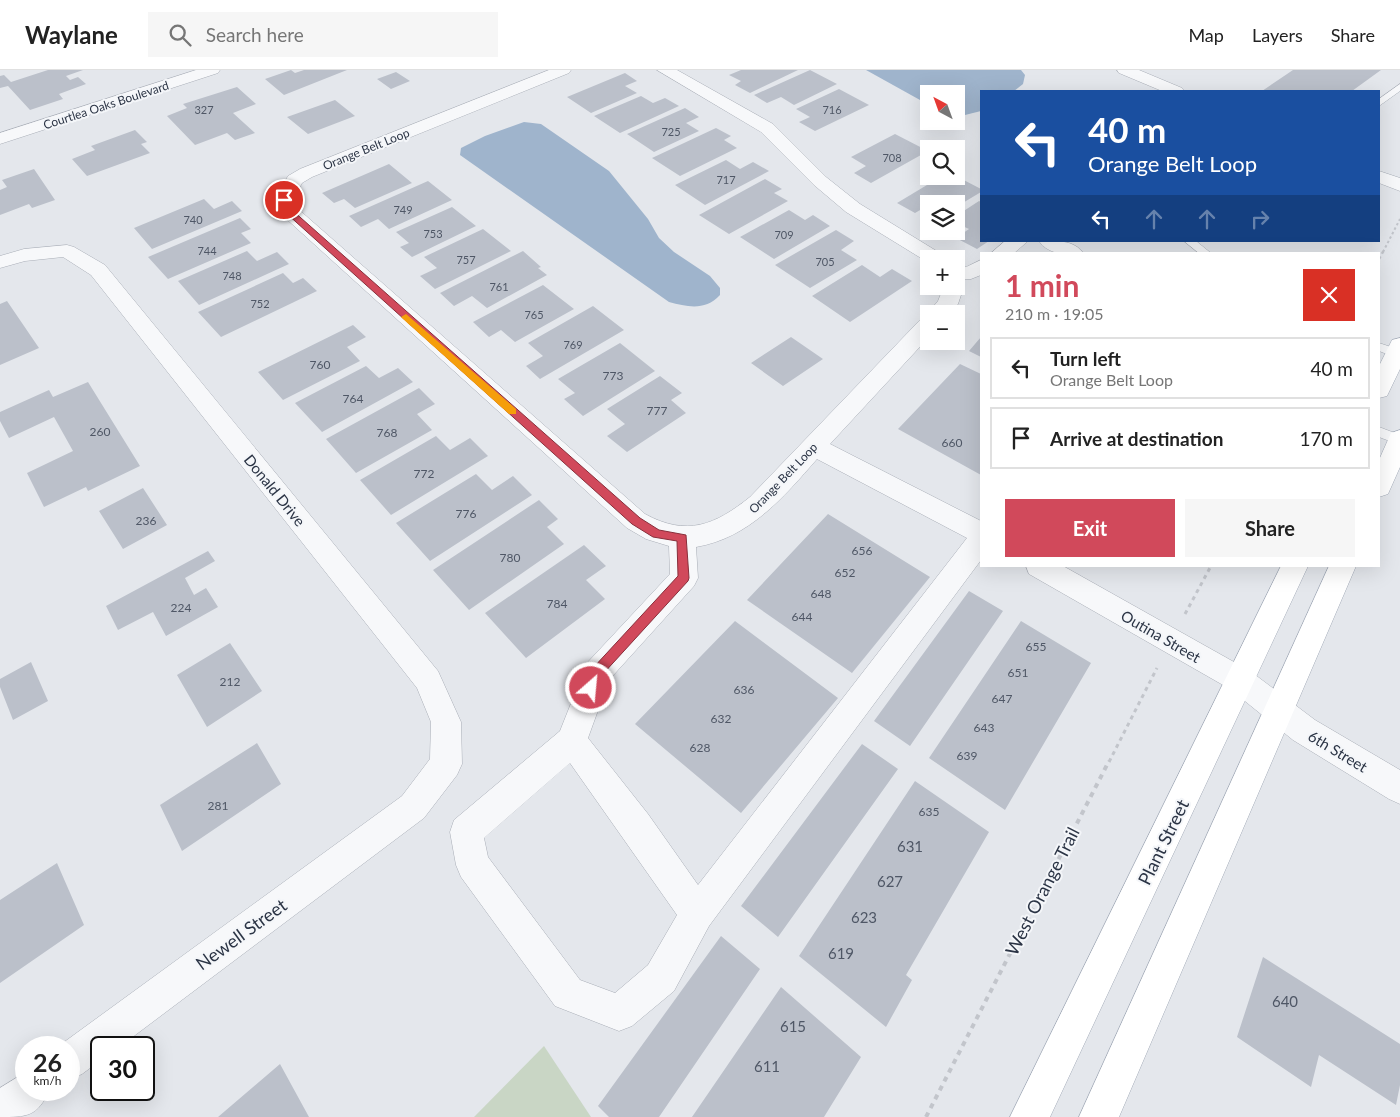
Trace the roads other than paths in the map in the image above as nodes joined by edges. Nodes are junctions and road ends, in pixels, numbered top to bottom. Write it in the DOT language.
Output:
graph roads {
  1 [pos="151,70"];
  2 [pos="212,70"];
  3 [pos="563,70"];
  4 [pos="665,70"];
  5 [pos="1125,70"];
  6 [pos="167,85"];
  7 [pos="1400,87"];
  8 [pos="1174,90"];
  9 [pos="1380,102"];
  10 [pos="0,139"];
  11 [pos="1380,176"];
  12 [pos="1400,184"];
  13 [pos="1017,242"];
  14 [pos="1051,242"];
  15 [pos="1190,242"];
  16 [pos="922,250"];
  17 [pos="1003,252"];
  18 [pos="1070,252"];
  19 [pos="1204,252"];
  20 [pos="0,262"];
  21 [pos="980,267"];
  22 [pos="965,273"];
  23 [pos="920,334"];
  24 [pos="1394,350"];
  25 [pos="1380,387"];
  26 [pos="1380,432"];
  27 [pos="1400,440"];
  28 [pos="814,447"];
  29 [pos="1380,485"];
  30 [pos="980,532"];
  31 [pos="682,538"];
  32 [pos="980,541"];
  33 [pos="1041,567"];
  34 [pos="1295,567"];
  35 [pos="1343,567"];
  36 [pos="1240,680"];
  37 [pos="1279,710"];
  38 [pos="572,741"];
  39 [pos="1400,788"];
  40 [pos="413,807"];
  41 [pos="697,914"];
  42 [pos="80,1053"];
  43 [pos="15,1101"];
  44 [pos="0,1112"];
  45 [pos="1030,1117"];
  46 [pos="1099,1117"];
  1 -- 6 [label="street"];
  2 -- 6 [label="street, Courtlea Oaks Boulevard"];
  3 -- 31 [label="street, Orange Belt Loop"];
  4 -- 16 [label="street"];
  5 -- 8 [label="street"];
  6 -- 10 [label="street, Courtlea Oaks Boulevard"];
  7 -- 9 [label="lane"];
  11 -- 12 [label="street"];
  13 -- 17 [label="street"];
  14 -- 18 [label="street"];
  15 -- 19 [label="lane"];
  20 -- 40 [label="street, Donald Drive"];
  21 -- 22 [label="street"];
  23 -- 28 [label="street, Orange Belt Loop"];
  24 -- 25 [label="main road"];
  26 -- 27 [label="lane"];
  27 -- 29 [label="main road"];
  28 -- 30 [label="street"];
  28 -- 31 [label="street, Orange Belt Loop"];
  31 -- 38 [label="street"];
  32 -- 41 [label="street"];
  33 -- 36 [label="street, Outina Street"];
  34 -- 36 [label="main road, Plant Street"];
  35 -- 37 [label="main road"];
  36 -- 37 [label="street, Outina Street"];
  36 -- 45 [label="main road, Plant Street"];
  37 -- 39 [label="street, 6th Street"];
  37 -- 46 [label="main road"];
  38 -- 41 [label="street"];
  38 -- 41 [label="street"];
  40 -- 42 [label="street, Newell Street"];
  43 -- 44 [label="street"];
}
